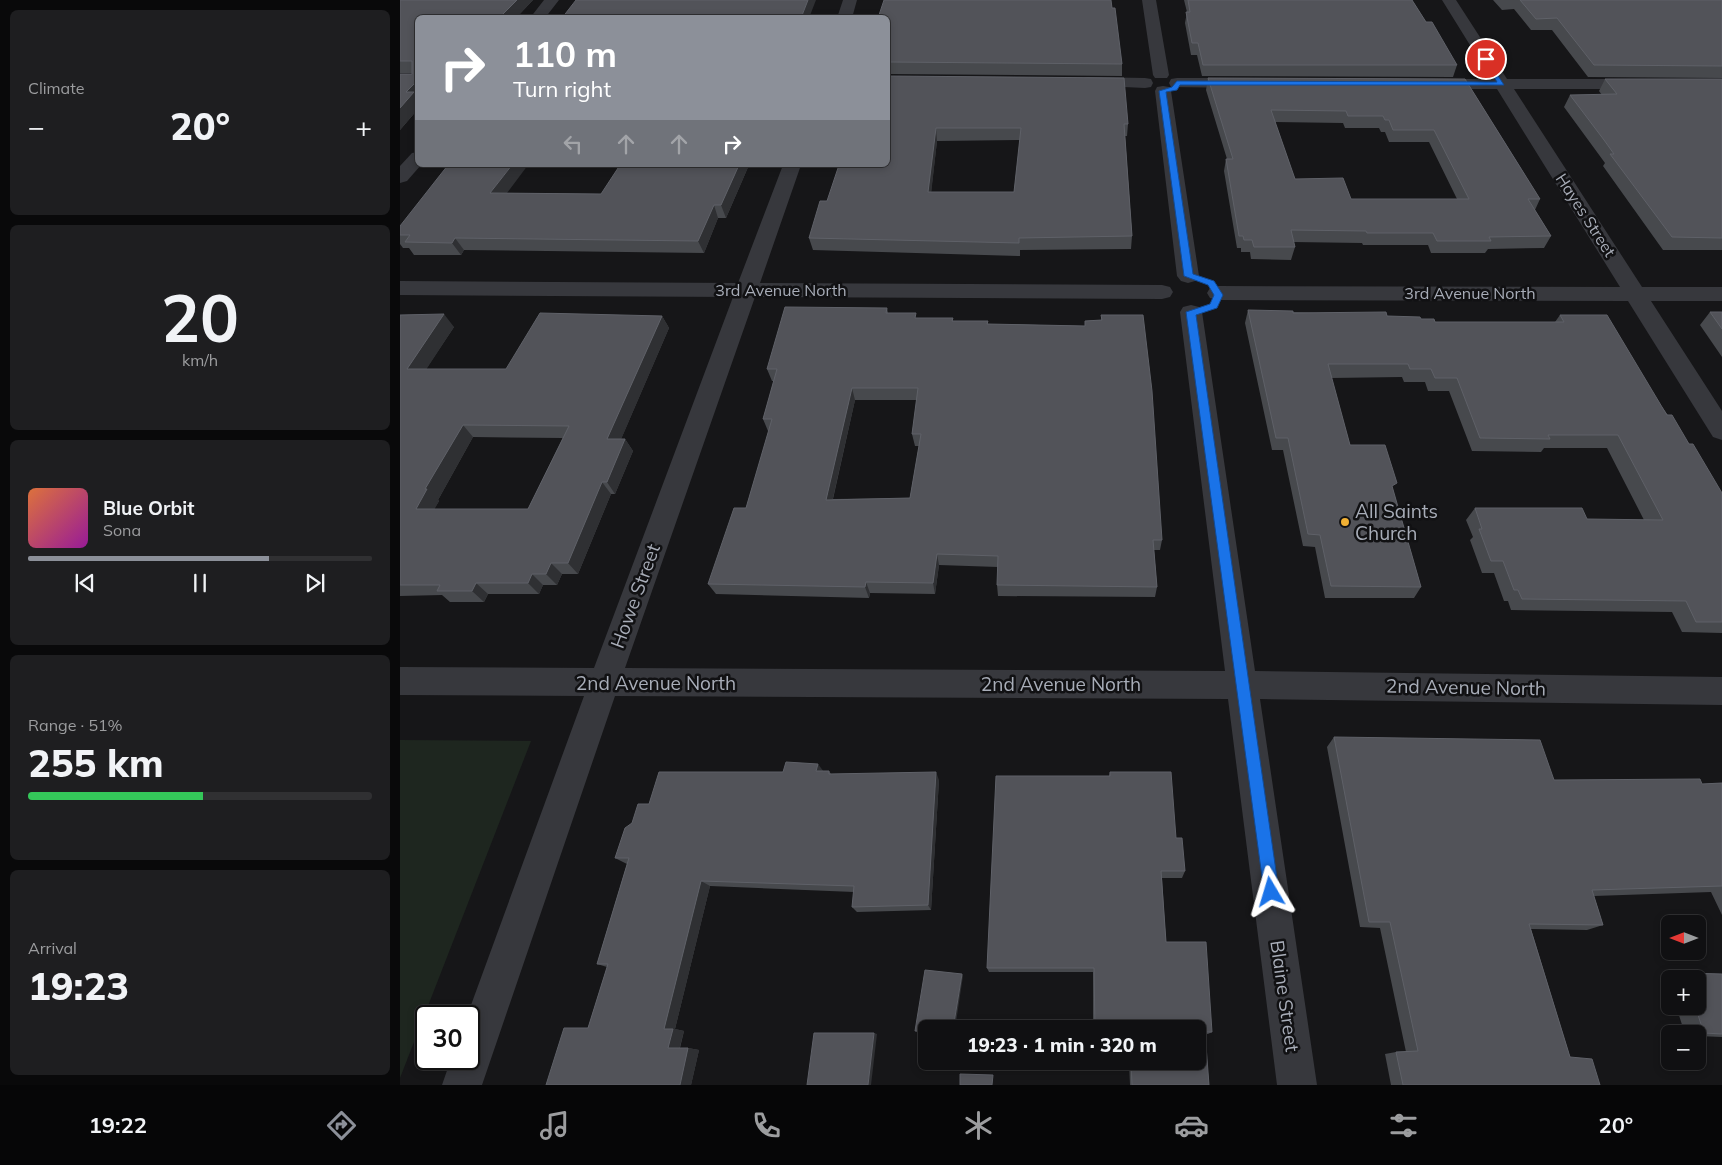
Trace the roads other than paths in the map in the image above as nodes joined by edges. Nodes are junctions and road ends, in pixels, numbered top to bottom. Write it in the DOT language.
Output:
graph roads {
  1 [pos="552,0"];
  2 [pos="850,0"];
  3 [pos="1149,0"];
  4 [pos="1449,0"];
  5 [pos="540,15"];
  6 [pos="845,15"];
  7 [pos="1066,82"];
  8 [pos="1167,83"];
  9 [pos="1262,83"];
  10 [pos="1417,84"];
  11 [pos="1502,84"];
  12 [pos="1654,84"];
  13 [pos="415,160"];
  14 [pos="791,167"];
  15 [pos="400,178"];
  16 [pos="1188,276"];
  17 [pos="400,288"];
  18 [pos="747,290"];
  19 [pos="1162,292"];
  20 [pos="1218,293"];
  21 [pos="1636,293"];
  22 [pos="1722,294"];
  23 [pos="1191,312"];
  24 [pos="1722,431"];
  25 [pos="400,681"];
  26 [pos="604,683"];
  27 [pos="1243,685"];
  28 [pos="1722,691"];
  29 [pos="462,1085"];
  30 [pos="1297,1085"];
  1 -- 5 [label="street"];
  2 -- 6 [label="street"];
  3 -- 8 [label="street"];
  4 -- 11 [label="street, Hayes Street"];
  7 -- 8 [label="street"];
  8 -- 9 [label="street"];
  8 -- 16 [label="street"];
  10 -- 11 [label="street"];
  11 -- 12 [label="street"];
  11 -- 21 [label="street, Hayes Street"];
  13 -- 15 [label="street"];
  14 -- 18 [label="street, Howe Street"];
  16 -- 19 [label="street"];
  16 -- 20 [label="street"];
  17 -- 18 [label="street, 3rd Avenue North"];
  18 -- 19 [label="street, 3rd Avenue North"];
  18 -- 26 [label="street, Howe Street"];
  19 -- 23 [label="street"];
  20 -- 21 [label="street, 3rd Avenue North"];
  20 -- 23 [label="street"];
  21 -- 22 [label="street, 3rd Avenue North"];
  21 -- 24 [label="street, Hayes Street"];
  23 -- 27 [label="street, Blaine Street"];
  25 -- 26 [label="street, 2nd Avenue North"];
  26 -- 27 [label="street, 2nd Avenue North"];
  26 -- 29 [label="street, Howe Street"];
  27 -- 28 [label="street, 2nd Avenue North"];
  27 -- 30 [label="street, Blaine Street"];
}
